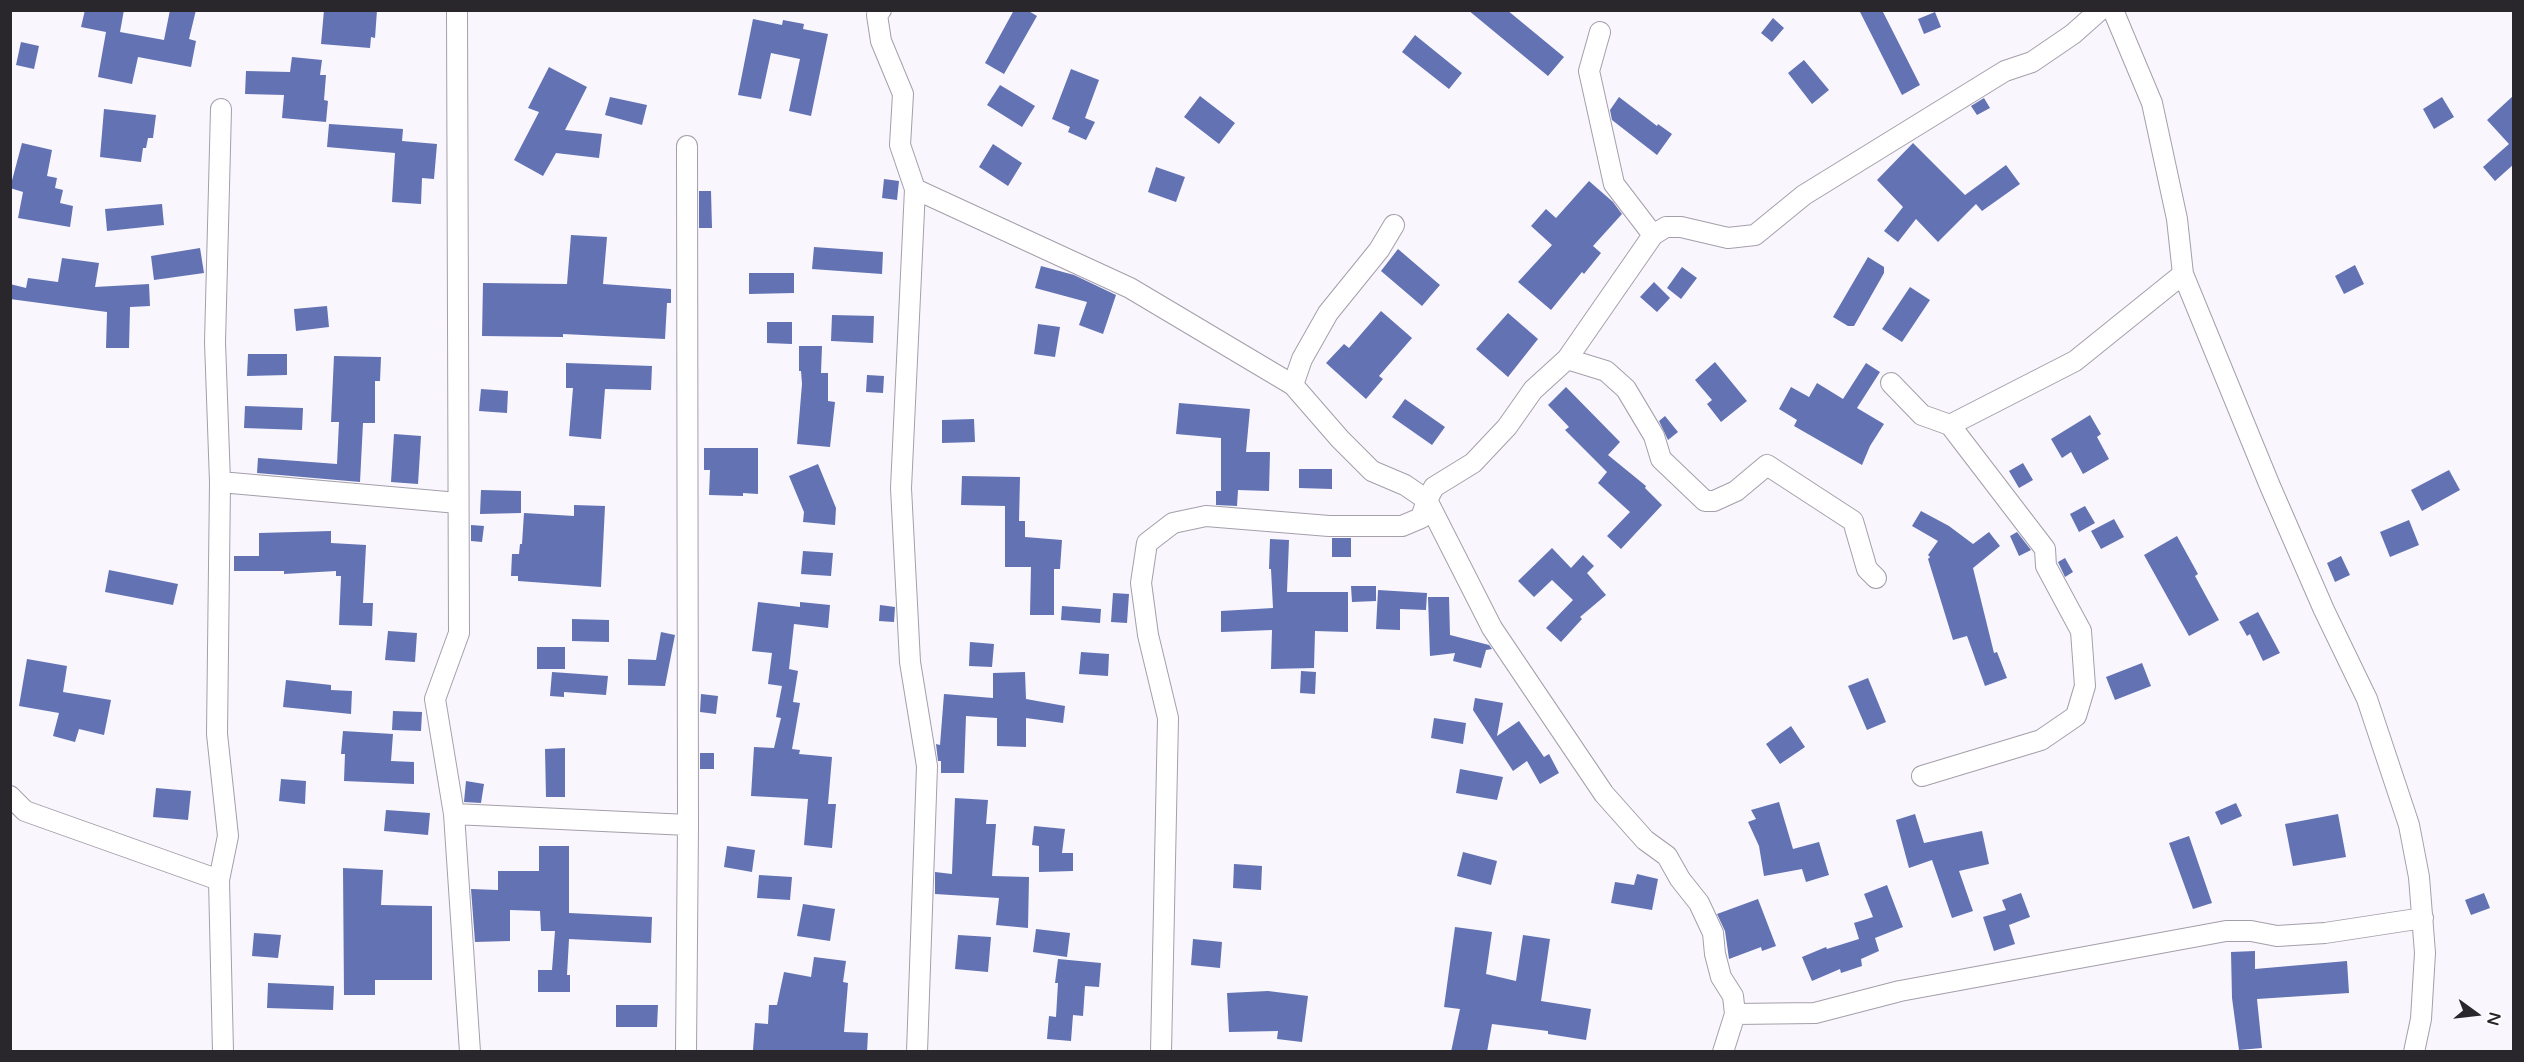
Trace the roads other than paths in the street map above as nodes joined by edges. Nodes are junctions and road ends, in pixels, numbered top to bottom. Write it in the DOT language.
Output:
graph roads {
  1 [pos="457,10"];
  2 [pos="881,10"];
  3 [pos="2100,10"];
  4 [pos="2113,10"];
  5 [pos="1600,32"];
  6 [pos="221,109"];
  7 [pos="687,146"];
  8 [pos="915,189"];
  9 [pos="1394,225"];
  10 [pos="1653,235"];
  11 [pos="2183,274"];
  12 [pos="1567,359"];
  13 [pos="1891,383"];
  14 [pos="1293,385"];
  15 [pos="1950,425"];
  16 [pos="220,482"];
  17 [pos="1427,500"];
  18 [pos="458,503"];
  19 [pos="1876,578"];
  20 [pos="1922,776"];
  21 [pos="10,796"];
  22 [pos="454,814"];
  23 [pos="688,825"];
  24 [pos="219,880"];
  25 [pos="2423,918"];
  26 [pos="1735,1014"];
  27 [pos="223,1052"];
  28 [pos="470,1052"];
  29 [pos="686,1052"];
  30 [pos="917,1052"];
  31 [pos="1161,1052"];
  32 [pos="1723,1052"];
  33 [pos="2414,1052"];
  1 -- 18 [label="street"];
  2 -- 8 [label="street"];
  3 -- 10 [label="street"];
  4 -- 11 [label="street"];
  5 -- 10 [label="street"];
  6 -- 16 [label="street"];
  7 -- 23 [label="street"];
  8 -- 14 [label="street"];
  8 -- 30 [label="street"];
  9 -- 14 [label="street"];
  10 -- 12 [label="street"];
  11 -- 15 [label="street"];
  11 -- 25 [label="street"];
  12 -- 17 [label="street"];
  12 -- 19 [label="street"];
  13 -- 15 [label="street"];
  14 -- 17 [label="street"];
  15 -- 20 [label="street"];
  16 -- 18 [label="street"];
  16 -- 24 [label="street"];
  17 -- 26 [label="street"];
  17 -- 31 [label="street"];
  18 -- 22 [label="street"];
  21 -- 24 [label="street"];
  22 -- 23 [label="street"];
  22 -- 28 [label="street"];
  23 -- 29 [label="street"];
  24 -- 27 [label="street"];
  25 -- 26 [label="street"];
  25 -- 33 [label="street"];
  26 -- 32 [label="street"];
}
